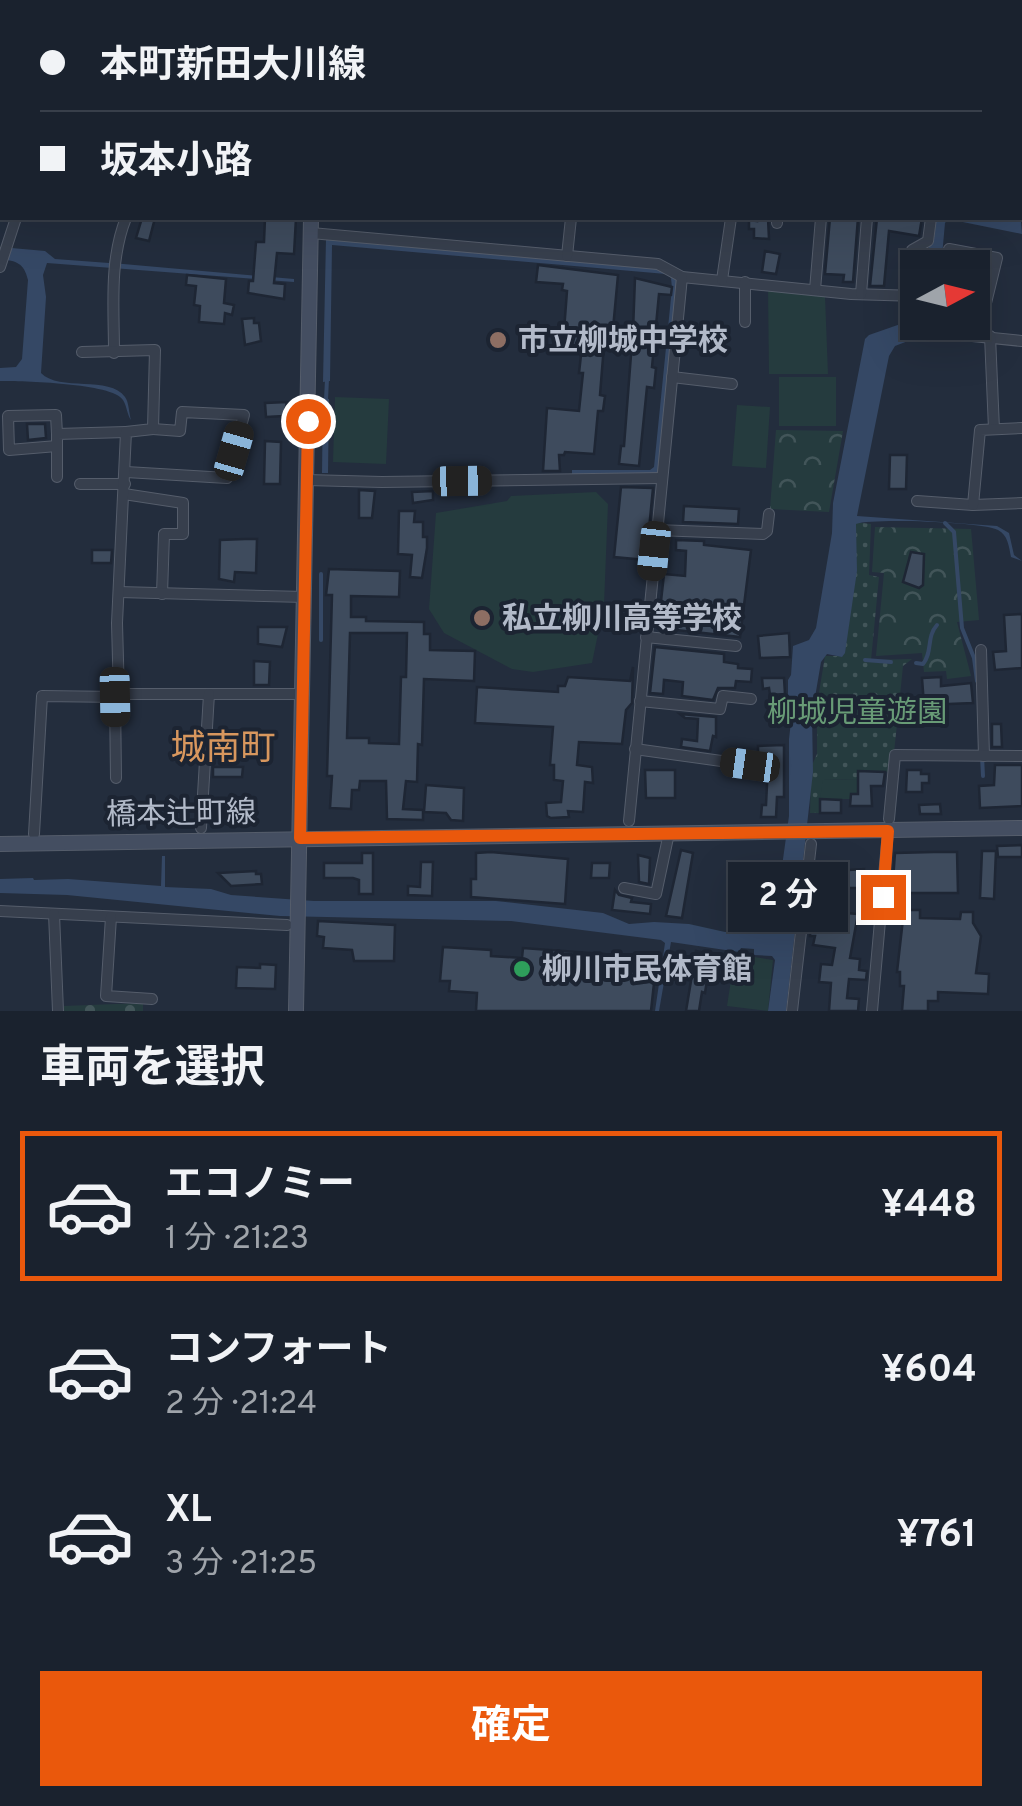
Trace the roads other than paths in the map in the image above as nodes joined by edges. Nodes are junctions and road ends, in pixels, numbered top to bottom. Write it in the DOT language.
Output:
graph roads {
  1 [pos="15,220"];
  2 [pos="125,220"];
  3 [pos="571,220"];
  4 [pos="731,220"];
  5 [pos="821,220"];
  6 [pos="867,220"];
  7 [pos="931,220"];
  8 [pos="311,225"];
  9 [pos="912,250"];
  10 [pos="571,256"];
  11 [pos="990,257"];
  12 [pos="0,266"];
  13 [pos="682,278"];
  14 [pos="722,280"];
  15 [pos="745,282"];
  16 [pos="990,287"];
  17 [pos="815,290"];
  18 [pos="861,294"];
  19 [pos="900,295"];
  20 [pos="744,322"];
  21 [pos="990,336"];
  22 [pos="986,340"];
  23 [pos="1022,340"];
  24 [pos="82,352"];
  25 [pos="114,353"];
  26 [pos="672,377"];
  27 [pos="732,384"];
  28 [pos="1022,428"];
  29 [pos="994,429"];
  30 [pos="153,430"];
  31 [pos="126,432"];
  32 [pos="57,440"];
  33 [pos="57,477"];
  34 [pos="661,478"];
  35 [pos="319,480"];
  36 [pos="125,483"];
  37 [pos="80,484"];
  38 [pos="916,501"];
  39 [pos="1022,503"];
  40 [pos="974,505"];
  41 [pos="769,514"];
  42 [pos="656,530"];
  43 [pos="119,592"];
  44 [pos="162,594"];
  45 [pos="305,598"];
  46 [pos="646,637"];
  47 [pos="736,646"];
  48 [pos="981,650"];
  49 [pos="209,694"];
  50 [pos="304,694"];
  51 [pos="117,695"];
  52 [pos="751,698"];
  53 [pos="640,701"];
  54 [pos="636,749"];
  55 [pos="982,756"];
  56 [pos="1022,756"];
  57 [pos="750,765"];
  58 [pos="116,778"];
  59 [pos="629,821"];
  60 [pos="888,825"];
  61 [pos="201,828"];
  62 [pos="1022,828"];
  63 [pos="669,833"];
  64 [pos="34,834"];
  65 [pos="300,838"];
  66 [pos="808,838"];
  67 [pos="0,844"];
  68 [pos="624,888"];
  69 [pos="0,911"];
  70 [pos="54,914"];
  71 [pos="111,916"];
  72 [pos="292,922"];
  73 [pos="152,999"];
  74 [pos="58,1011"];
  75 [pos="296,1011"];
  76 [pos="792,1011"];
  77 [pos="872,1011"];
  1 -- 12 [label="street"];
  2 -- 25 [label="street"];
  3 -- 10 [label="street"];
  4 -- 14 [label="street"];
  5 -- 17 [label="street"];
  6 -- 18 [label="street"];
  7 -- 9 [label="street"];
  8 -- 10 [label="street"];
  8 -- 35 [label="main road"];
  10 -- 13 [label="street"];
  11 -- 16 [label="street"];
  13 -- 14 [label="street"];
  13 -- 26 [label="street"];
  14 -- 15 [label="street"];
  15 -- 17 [label="street"];
  15 -- 20 [label="street"];
  17 -- 18 [label="street"];
  18 -- 19 [label="street"];
  21 -- 23 [label="street"];
  22 -- 29 [label="street"];
  24 -- 25 [label="street"];
  25 -- 30 [label="street"];
  26 -- 27 [label="street"];
  26 -- 34 [label="street"];
  28 -- 29 [label="street"];
  29 -- 40 [label="street"];
  30 -- 31 [label="street"];
  30 -- 36 [label="street"];
  31 -- 32 [label="street"];
  31 -- 36 [label="street"];
  32 -- 32 [label="street"];
  32 -- 33 [label="street"];
  34 -- 35 [label="street"];
  34 -- 42 [label="street"];
  35 -- 45 [label="main road"];
  36 -- 37 [label="street"];
  36 -- 43 [label="street"];
  36 -- 44 [label="street"];
  38 -- 40 [label="street"];
  39 -- 40 [label="street"];
  41 -- 42 [label="street"];
  42 -- 46 [label="street"];
  43 -- 44 [label="street"];
  43 -- 51 [label="street"];
  44 -- 45 [label="street"];
  45 -- 50 [label="main road"];
  46 -- 47 [label="street"];
  46 -- 53 [label="street"];
  48 -- 55 [label="street"];
  49 -- 50 [label="street"];
  49 -- 51 [label="street"];
  49 -- 61 [label="street"];
  50 -- 65 [label="main road"];
  51 -- 58 [label="street"];
  51 -- 64 [label="street"];
  52 -- 53 [label="street"];
  53 -- 54 [label="street"];
  54 -- 57 [label="street"];
  54 -- 59 [label="street"];
  55 -- 56 [label="street"];
  55 -- 60 [label="street"];
  60 -- 62 [label="main road, 橋本辻町線"];
  60 -- 66 [label="main road, 橋本辻町線"];
  60 -- 77 [label="street"];
  63 -- 65 [label="main road, 橋本辻町線"];
  63 -- 66 [label="main road, 橋本辻町線"];
  63 -- 68 [label="street"];
  65 -- 67 [label="main road, 橋本辻町線"];
  65 -- 72 [label="main road"];
  66 -- 76 [label="street"];
  69 -- 70 [label="street"];
  70 -- 71 [label="street"];
  70 -- 74 [label="street"];
  71 -- 72 [label="street"];
  71 -- 73 [label="street"];
  72 -- 75 [label="main road"];
}
